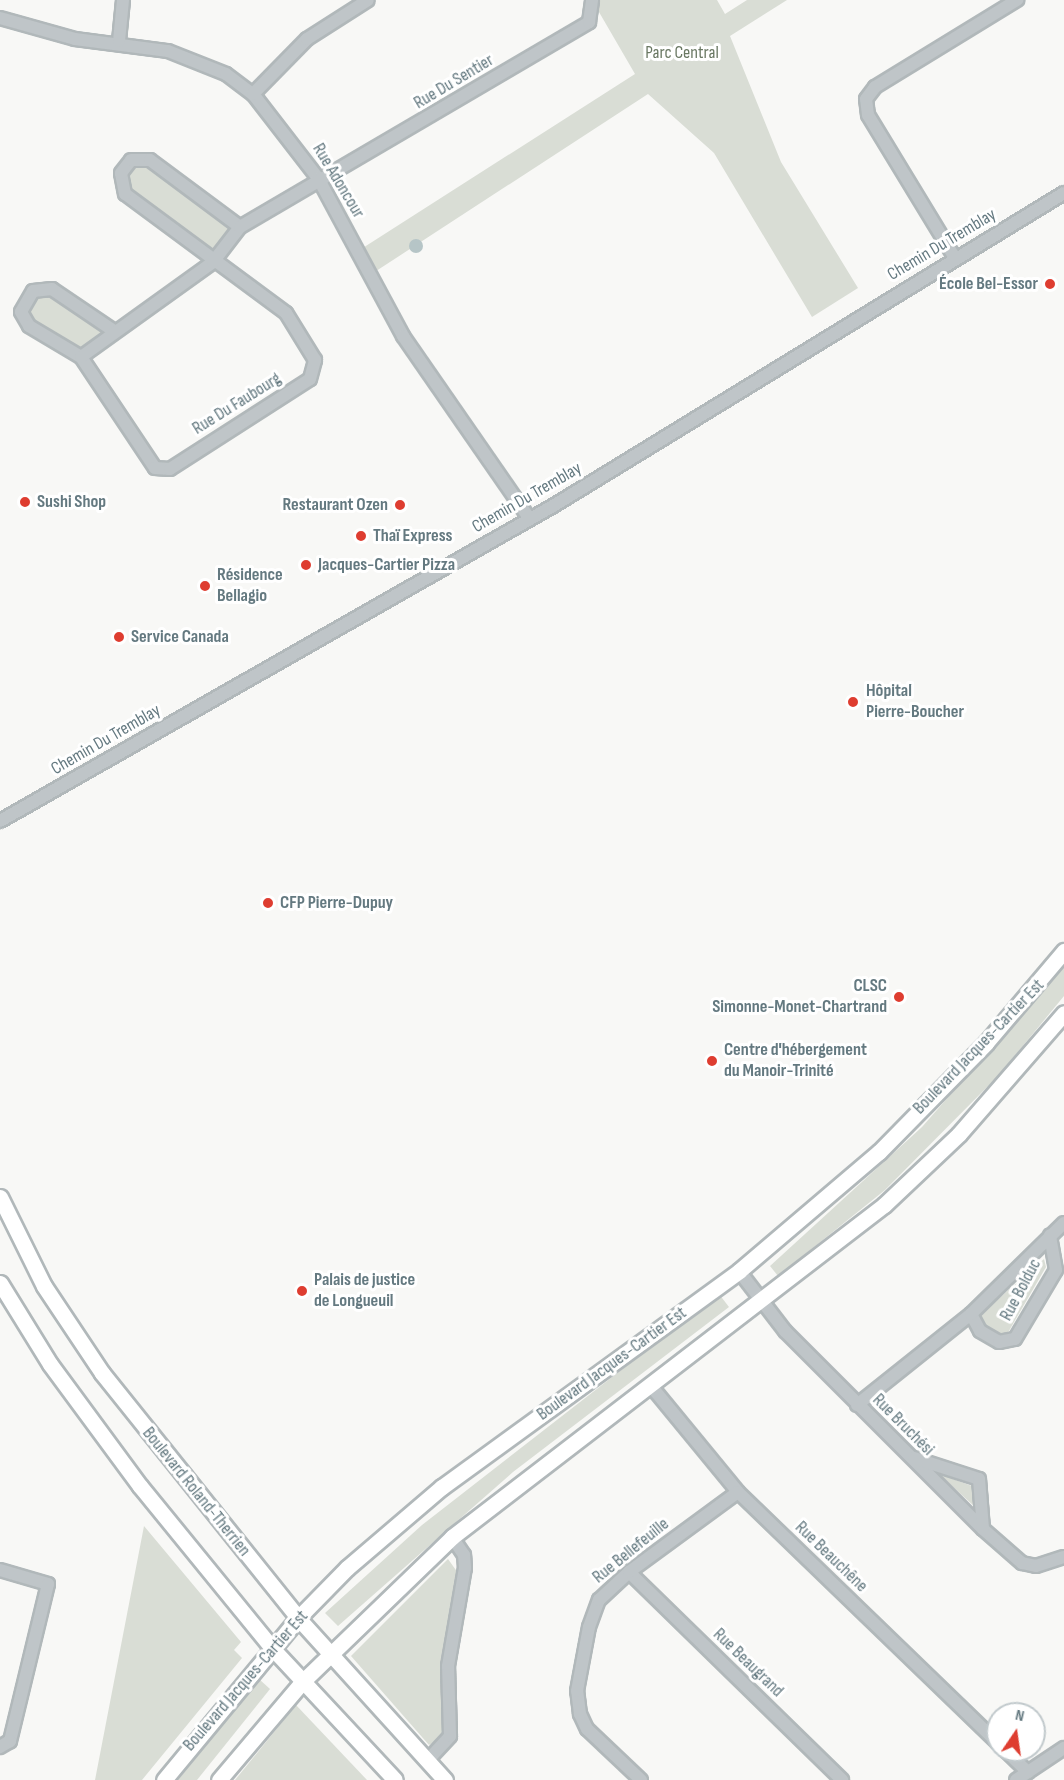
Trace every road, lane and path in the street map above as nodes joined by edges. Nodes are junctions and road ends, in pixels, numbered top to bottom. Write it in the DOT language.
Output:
graph roads {
  1 [pos="123,0"];
  2 [pos="368,0"];
  3 [pos="1017,0"];
  4 [pos="593,2"];
  5 [pos="0,18"];
  6 [pos="120,41"];
  7 [pos="253,94"];
  8 [pos="318,178"];
  9 [pos="1064,193"];
  10 [pos="240,227"];
  11 [pos="954,258"];
  12 [pos="213,262"];
  13 [pos="114,331"];
  14 [pos="81,357"];
  15 [pos="529,518"];
  16 [pos="0,821"];
  17 [pos="1064,951"];
  18 [pos="1064,1013"];
  19 [pos="0,1197"];
  20 [pos="1064,1223"];
  21 [pos="1050,1236"];
  22 [pos="740,1271"];
  23 [pos="0,1283"];
  24 [pos="763,1301"];
  25 [pos="971,1314"];
  26 [pos="651,1386"];
  27 [pos="857,1405"];
  28 [pos="910,1457"];
  29 [pos="738,1492"];
  30 [pos="983,1529"];
  31 [pos="452,1537"];
  32 [pos="1064,1557"];
  33 [pos="0,1570"];
  34 [pos="629,1572"];
  35 [pos="298,1618"];
  36 [pos="272,1648"];
  37 [pos="330,1653"];
  38 [pos="302,1682"];
  39 [pos="986,1731"];
  40 [pos="0,1747"];
  41 [pos="1064,1748"];
  42 [pos="427,1761"];
  43 [pos="1018,1762"];
  44 [pos="1028,1772"];
  45 [pos="164,1780"];
  46 [pos="219,1780"];
  47 [pos="395,1780"];
  48 [pos="445,1780"];
  49 [pos="641,1780"];
  50 [pos="842,1780"];
  51 [pos="1016,1780"];
  1 -- 6 [label="street"];
  2 -- 7 [label="street"];
  3 -- 11 [label="street"];
  4 -- 8 [label="street, Rue Du Sentier"];
  5 -- 6 [label="street, Rue Adoncour"];
  6 -- 7 [label="street, Rue Adoncour"];
  7 -- 8 [label="street, Rue Adoncour"];
  8 -- 10 [label="street"];
  8 -- 15 [label="street, Rue Adoncour"];
  9 -- 11 [label="street, Chemin Du Tremblay"];
  10 -- 12 [label="street"];
  10 -- 12 [label="street, Rue Du Faubourg"];
  11 -- 15 [label="street, Chemin Du Tremblay"];
  12 -- 13 [label="street"];
  12 -- 14 [label="street, Rue Du Faubourg"];
  13 -- 14 [label="street"];
  13 -- 14 [label="street, Rue Du Faubourg"];
  15 -- 16 [label="street, Chemin Du Tremblay"];
  17 -- 22 [label="main road, Boulevard Jacques-Cartier Est"];
  18 -- 24 [label="main road, Boulevard Jacques-Cartier Est"];
  19 -- 35 [label="main road, Boulevard Roland-Therrien"];
  20 -- 21 [label="street, Rue Bolduc"];
  21 -- 25 [label="street, Rue Bolduc"];
  21 -- 25 [label="street, Rue Bolduc"];
  22 -- 24 [label="street, Rue Bruchési"];
  22 -- 35 [label="main road, Boulevard Jacques-Cartier Est"];
  23 -- 36 [label="main road"];
  24 -- 26 [label="main road, Boulevard Jacques-Cartier Est"];
  24 -- 27 [label="street, Rue Bruchési"];
  25 -- 27 [label="street, Rue Bolduc"];
  26 -- 29 [label="street, Rue Beauchêne"];
  26 -- 31 [label="main road, Boulevard Jacques-Cartier Est"];
  27 -- 28 [label="street, Rue Bruchési"];
  28 -- 30 [label="street, Rue Bruchési"];
  28 -- 30 [label="street"];
  29 -- 34 [label="street, Rue Bellefeuille"];
  29 -- 39 [label="street, Rue Beauchêne"];
  30 -- 32 [label="street, Rue Bruchési"];
  31 -- 37 [label="main road, Boulevard Jacques-Cartier Est"];
  31 -- 42 [label="street"];
  33 -- 40 [label="street"];
  34 -- 49 [label="street, Rue Bellefeuille"];
  34 -- 50 [label="street, Rue Beaugrand"];
  35 -- 36 [label="main road, Boulevard Jacques-Cartier Est"];
  35 -- 37 [label="main road, Boulevard Roland-Therrien"];
  36 -- 38 [label="main road"];
  36 -- 45 [label="main road, Boulevard Jacques-Cartier Est"];
  37 -- 38 [label="main road, Boulevard Jacques-Cartier Est"];
  37 -- 42 [label="main road, Boulevard Roland-Therrien"];
  38 -- 46 [label="main road, Boulevard Jacques-Cartier Est"];
  38 -- 47 [label="main road"];
  41 -- 44 [label="street"];
  42 -- 48 [label="main road, Boulevard Roland-Therrien"];
  43 -- 44 [label="street"];
  44 -- 51 [label="street"];
}
